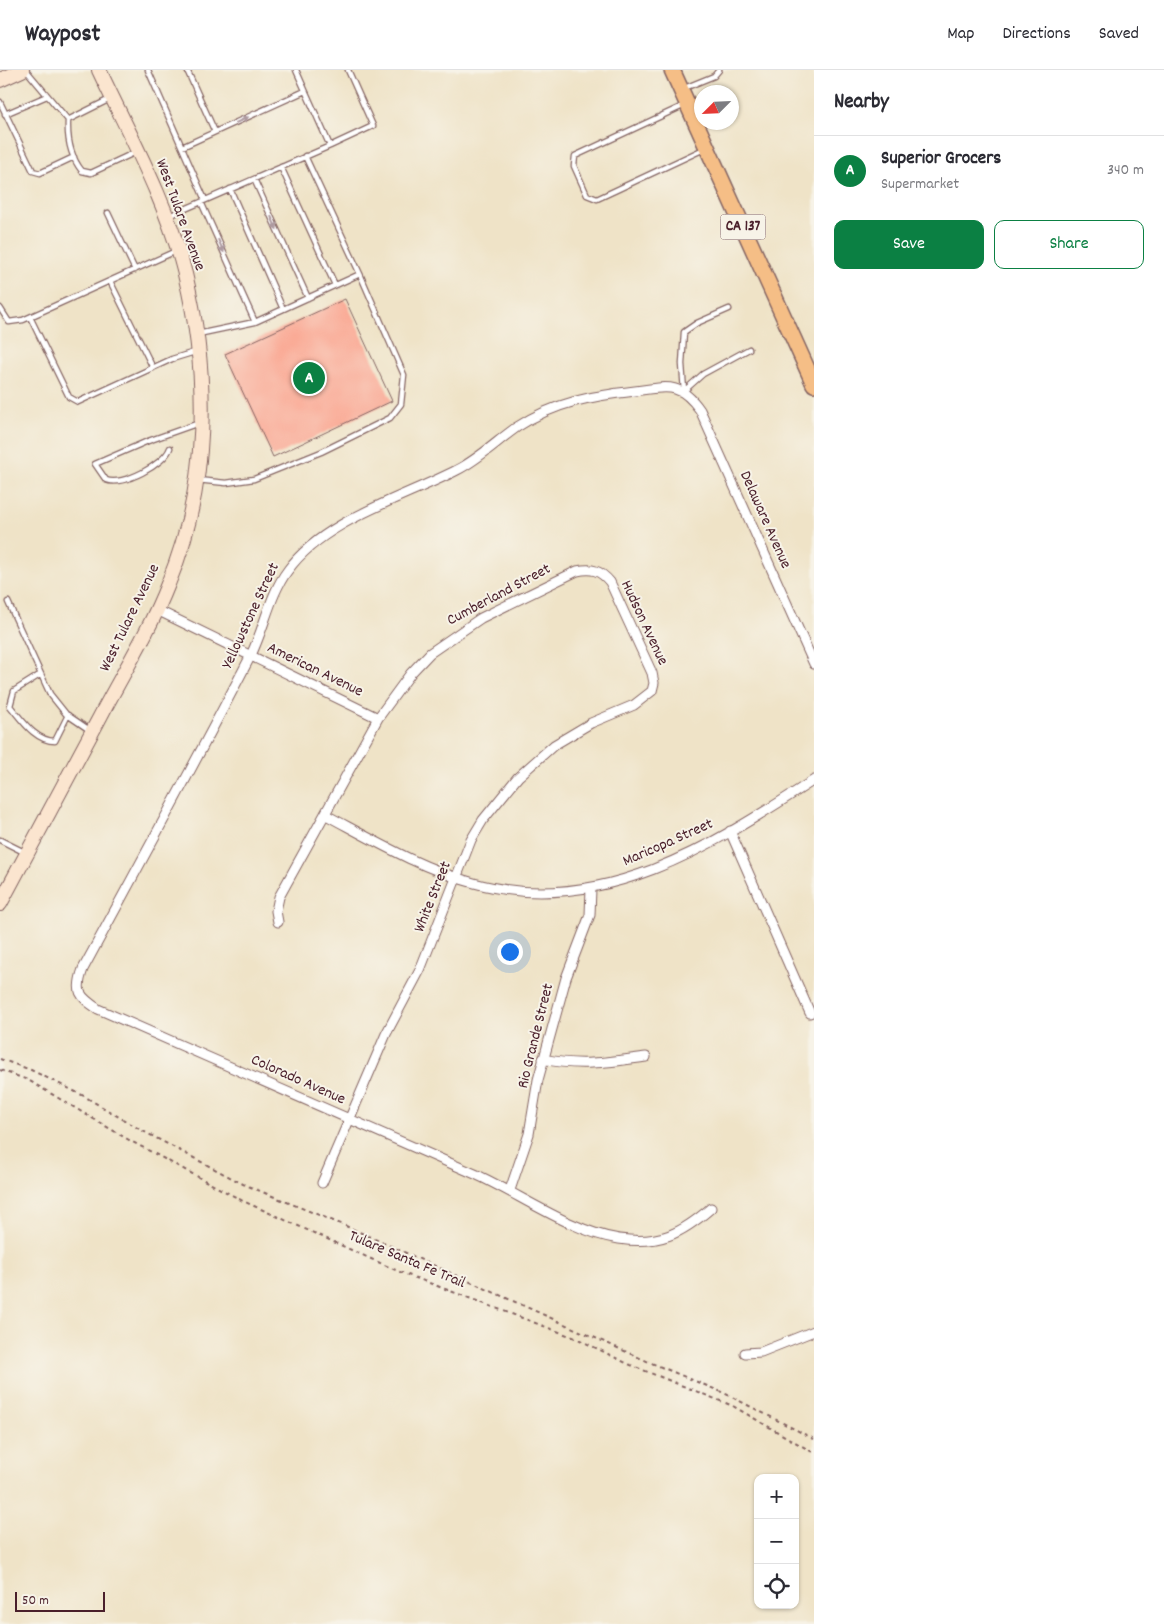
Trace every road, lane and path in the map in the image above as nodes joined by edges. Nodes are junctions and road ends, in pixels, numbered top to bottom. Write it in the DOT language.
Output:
graph roads {
  1 [pos="22,70"];
  2 [pos="26,70"];
  3 [pos="99,70"];
  4 [pos="148,70"];
  5 [pos="187,70"];
  6 [pos="296,70"];
  7 [pos="348,70"];
  8 [pos="672,70"];
  9 [pos="719,70"];
  10 [pos="0,80"];
  11 [pos="681,89"];
  12 [pos="305,91"];
  13 [pos="47,96"];
  14 [pos="112,98"];
  15 [pos="0,102"];
  16 [pos="688,104"];
  17 [pos="5,114"];
  18 [pos="68,120"];
  19 [pos="215,132"];
  20 [pos="330,146"];
  21 [pos="182,147"];
  22 [pos="707,147"];
  23 [pos="138,151"];
  24 [pos="305,156"];
  25 [pos="74,157"];
  26 [pos="281,167"];
  27 [pos="254,178"];
  28 [pos="230,189"];
  29 [pos="203,201"];
  30 [pos="108,214"];
  31 [pos="166,217"];
  32 [pos="177,250"];
  33 [pos="135,270"];
  34 [pos="360,274"];
  35 [pos="110,281"];
  36 [pos="335,285"];
  37 [pos="308,298"];
  38 [pos="0,308"];
  39 [pos="283,309"];
  40 [pos="729,309"];
  41 [pos="30,317"];
  42 [pos="255,322"];
  43 [pos="197,334"];
  44 [pos="749,349"];
  45 [pos="199,350"];
  46 [pos="810,364"];
  47 [pos="153,368"];
  48 [pos="814,384"];
  49 [pos="684,391"];
  50 [pos="203,422"];
  51 [pos="170,448"];
  52 [pos="196,480"];
  53 [pos="598,571"];
  54 [pos="8,602"];
  55 [pos="157,610"];
  56 [pos="251,656"];
  57 [pos="814,664"];
  58 [pos="41,674"];
  59 [pos="652,692"];
  60 [pos="68,715"];
  61 [pos="378,718"];
  62 [pos="92,731"];
  63 [pos="814,780"];
  64 [pos="326,815"];
  65 [pos="730,831"];
  66 [pos="0,840"];
  67 [pos="27,854"];
  68 [pos="457,877"];
  69 [pos="592,889"];
  70 [pos="0,904"];
  71 [pos="278,922"];
  72 [pos="79,991"];
  73 [pos="810,1012"];
  74 [pos="646,1057"];
  75 [pos="543,1058"];
  76 [pos="0,1059"];
  77 [pos="0,1070"];
  78 [pos="349,1118"];
  79 [pos="322,1183"];
  80 [pos="510,1190"];
  81 [pos="711,1208"];
  82 [pos="814,1331"];
  83 [pos="745,1354"];
  84 [pos="814,1439"];
  85 [pos="814,1453"];
  1 -- 10 [label="main road"];
  2 -- 13 [label="lane"];
  3 -- 14 [label="main road, West Tulare Avenue"];
  4 -- 21 [label="lane"];
  5 -- 19 [label="lane"];
  6 -- 12 [label="lane"];
  7 -- 20 [label="lane"];
  8 -- 11 [label="main road, CA 137"];
  9 -- 11 [label="lane"];
  11 -- 16 [label="main road, CA 137"];
  19 -- 12 [label="lane, one-way"];
  12 -- 20 [label="lane"];
  13 -- 17 [label="lane"];
  13 -- 18 [label="lane"];
  14 -- 18 [label="lane"];
  14 -- 23 [label="main road, West Tulare Avenue"];
  15 -- 17 [label="lane"];
  16 -- 22 [label="main road, CA 137"];
  16 -- 22 [label="lane"];
  17 -- 25 [label="lane"];
  18 -- 25 [label="lane"];
  19 -- 21 [label="lane"];
  20 -- 24 [label="lane"];
  21 -- 29 [label="lane"];
  22 -- 46 [label="main road, CA 137"];
  23 -- 25 [label="lane"];
  23 -- 31 [label="main road, West Tulare Avenue"];
  24 -- 26 [label="lane"];
  24 -- 34 [label="lane"];
  26 -- 27 [label="lane"];
  26 -- 36 [label="lane"];
  27 -- 28 [label="lane"];
  27 -- 37 [label="lane, one-way"];
  28 -- 29 [label="lane"];
  28 -- 39 [label="lane"];
  29 -- 31 [label="lane"];
  29 -- 42 [label="lane, one-way"];
  30 -- 33 [label="lane"];
  31 -- 32 [label="main road, West Tulare Avenue"];
  32 -- 33 [label="lane"];
  32 -- 43 [label="main road, West Tulare Avenue"];
  33 -- 35 [label="lane"];
  34 -- 36 [label="lane"];
  34 -- 52 [label="lane"];
  35 -- 41 [label="lane"];
  35 -- 47 [label="lane"];
  36 -- 37 [label="lane"];
  37 -- 39 [label="lane"];
  38 -- 41 [label="lane"];
  39 -- 42 [label="lane"];
  40 -- 49 [label="lane"];
  41 -- 47 [label="lane"];
  42 -- 43 [label="lane"];
  43 -- 45 [label="main road, West Tulare Avenue"];
  44 -- 49 [label="lane"];
  45 -- 47 [label="lane"];
  45 -- 50 [label="main road, West Tulare Avenue"];
  46 -- 48 [label="main road, CA 137"];
  49 -- 56 [label="street, Yellowstone Street"];
  49 -- 57 [label="street, Delaware Avenue"];
  50 -- 51 [label="lane"];
  50 -- 52 [label="main road, West Tulare Avenue"];
  52 -- 55 [label="main road, West Tulare Avenue"];
  53 -- 59 [label="street, Hudson Avenue"];
  53 -- 61 [label="street, Cumberland Street"];
  54 -- 58 [label="lane"];
  55 -- 56 [label="street, American Avenue"];
  55 -- 62 [label="main road, West Tulare Avenue"];
  56 -- 61 [label="street, American Avenue"];
  56 -- 72 [label="street, Yellowstone Street"];
  58 -- 60 [label="lane"];
  58 -- 60 [label="lane"];
  59 -- 68 [label="street, White Street"];
  60 -- 62 [label="lane"];
  61 -- 64 [label="street, Cumberland Street"];
  62 -- 67 [label="main road, West Tulare Avenue"];
  63 -- 65 [label="street, Maricopa Street"];
  64 -- 68 [label="street, Maricopa Street"];
  64 -- 71 [label="street, Cumberland Street"];
  65 -- 69 [label="street, Maricopa Street"];
  65 -- 73 [label="street"];
  66 -- 67 [label="lane"];
  67 -- 70 [label="main road, West Tulare Avenue"];
  68 -- 69 [label="street, Maricopa Street"];
  68 -- 78 [label="street, White Street"];
  69 -- 75 [label="street, Rio Grande Street"];
  72 -- 78 [label="street, Colorado Avenue"];
  74 -- 75 [label="street"];
  75 -- 80 [label="street, Rio Grande Street"];
  76 -- 84 [label="path, Tulare Santa Fe Trail"];
  77 -- 85 [label="path, Tulare Santa Fe Trail"];
  78 -- 79 [label="street, White Street"];
  78 -- 80 [label="street, Colorado Avenue"];
  80 -- 81 [label="street, Colorado Avenue"];
  82 -- 83 [label="street"];
}
